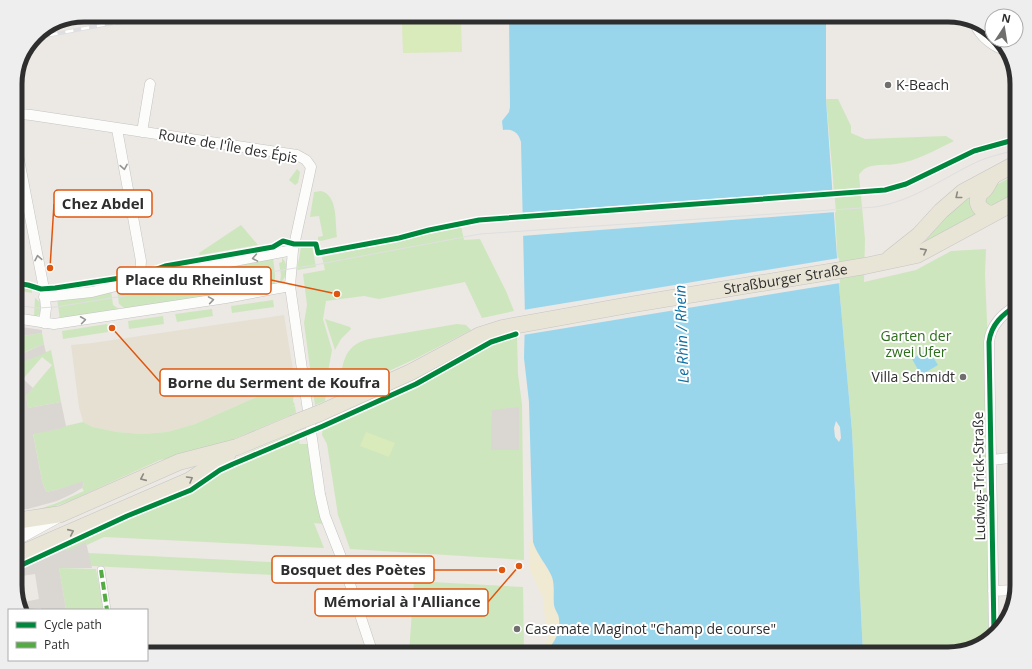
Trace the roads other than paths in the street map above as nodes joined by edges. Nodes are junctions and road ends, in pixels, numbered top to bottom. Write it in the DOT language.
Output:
graph roads {
  1 [pos="983,34"];
  2 [pos="994,43"];
  3 [pos="150,84"];
  4 [pos="22,114"];
  5 [pos="117,128"];
  6 [pos="142,132"];
  7 [pos="1010,167"];
  8 [pos="22,175"];
  9 [pos="992,176"];
  10 [pos="1010,205"];
  11 [pos="992,214"];
  12 [pos="293,250"];
  13 [pos="887,261"];
  14 [pos="135,282"];
  15 [pos="290,286"];
  16 [pos="44,297"];
  17 [pos="1010,311"];
  18 [pos="22,319"];
  19 [pos="44,323"];
  20 [pos="237,447"];
  21 [pos="1010,458"];
  22 [pos="992,460"];
  23 [pos="61,514"];
  24 [pos="22,520"];
  25 [pos="22,535"];
  26 [pos="22,553"];
  27 [pos="101,570"];
  28 [pos="1009,590"];
  29 [pos="993,591"];
  30 [pos="107,609"];
  31 [pos="994,626"];
  32 [pos="371,647"];
  1 -- 2 [label="street"];
  3 -- 6 [label="street, Route de l'Île des Épis"];
  4 -- 5 [label="street, Route de l'Île des Épis"];
  5 -- 6 [label="street, Route de l'Île des Épis"];
  5 -- 14 [label="street, one-way"];
  6 -- 12 [label="street, Route de l'Île des Épis"];
  7 -- 9 [label="main road, Straßburger Straße"];
  16 -- 8 [label="street, one-way"];
  9 -- 11 [label="main road"];
  9 -- 13 [label="main road, Straßburger Straße, one-way"];
  10 -- 11 [label="main road, Straßburger Straße"];
  13 -- 11 [label="main road, Straßburger Straße, one-way"];
  12 -- 14 [label="street, one-way"];
  12 -- 15 [label="street"];
  13 -- 20 [label="main road, Straßburger Straße, bridge"];
  14 -- 16 [label="street"];
  19 -- 15 [label="street, one-way"];
  15 -- 32 [label="street"];
  16 -- 19 [label="street"];
  17 -- 22 [label="street, Ludwig-Trick-Straße"];
  18 -- 19 [label="street"];
  20 -- 23 [label="main road, one-way"];
  26 -- 20 [label="main road, one-way"];
  21 -- 22 [label="street"];
  22 -- 29 [label="street, Ludwig-Trick-Straße"];
  23 -- 24 [label="main road"];
  23 -- 25 [label="main road"];
  27 -- 30 [label="street"];
  28 -- 29 [label="street"];
  29 -- 31 [label="street, Ludwig-Trick-Straße"];
}
